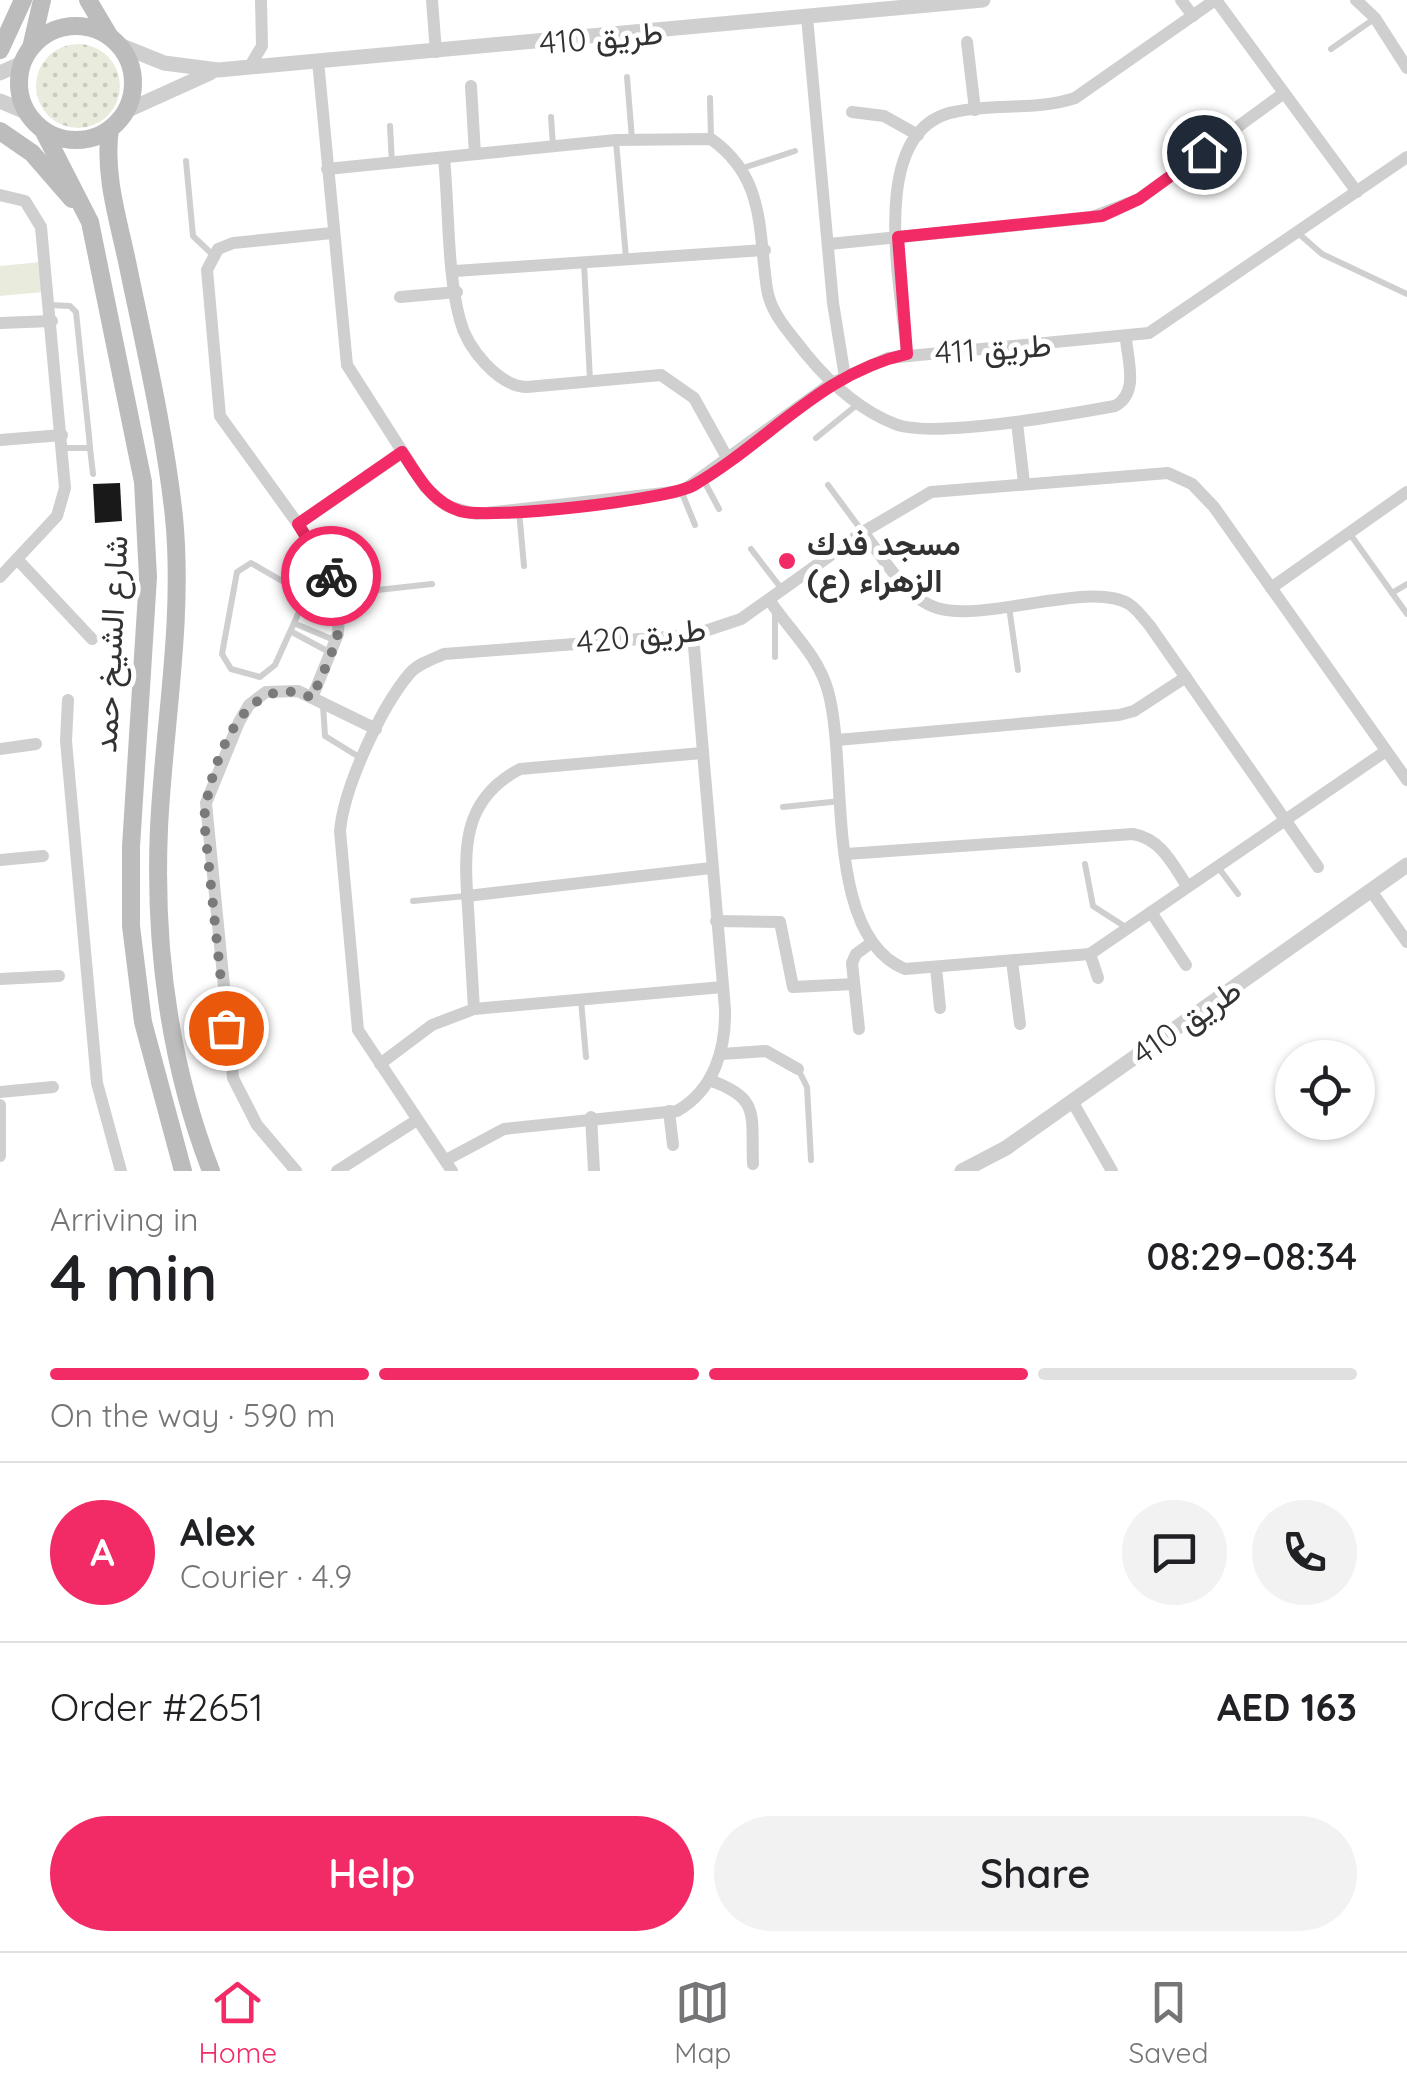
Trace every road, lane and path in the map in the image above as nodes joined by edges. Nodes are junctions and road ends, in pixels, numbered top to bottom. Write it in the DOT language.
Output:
graph roads {
  1 [pos="22,0"];
  2 [pos="42,0"];
  3 [pos="88,0"];
  4 [pos="261,0"];
  5 [pos="432,0"];
  6 [pos="983,0"];
  7 [pos="1182,0"];
  8 [pos="1216,0"];
  9 [pos="1356,0"];
  10 [pos="1384,0"];
  11 [pos="1372,15"];
  12 [pos="1193,16"];
  13 [pos="807,17"];
  14 [pos="113,41"];
  15 [pos="968,42"];
  16 [pos="0,50"];
  17 [pos="1331,50"];
  18 [pos="436,52"];
  19 [pos="27,56"];
  20 [pos="318,61"];
  21 [pos="250,66"];
  22 [pos="1407,68"];
  23 [pos="218,70"];
  24 [pos="0,73"];
  25 [pos="627,77"];
  26 [pos="471,86"];
  27 [pos="1284,92"];
  28 [pos="710,98"];
  29 [pos="0,102"];
  30 [pos="126,110"];
  31 [pos="975,110"];
  32 [pos="26,112"];
  33 [pos="852,112"];
  34 [pos="551,118"];
  35 [pos="390,126"];
  36 [pos="110,129"];
  37 [pos="44,130"];
  38 [pos="0,131"];
  39 [pos="918,135"];
  40 [pos="711,139"];
  41 [pos="616,140"];
  42 [pos="632,140"];
  43 [pos="552,146"];
  44 [pos="796,151"];
  45 [pos="475,154"];
  46 [pos="444,158"];
  47 [pos="186,160"];
  48 [pos="1402,161"];
  49 [pos="392,163"];
  50 [pos="742,168"];
  51 [pos="327,169"];
  52 [pos="1407,176"];
  53 [pos="1356,192"];
  54 [pos="0,195"];
  55 [pos="90,222"];
  56 [pos="332,233"];
  57 [pos="1298,233"];
  58 [pos="898,237"];
  59 [pos="829,244"];
  60 [pos="766,250"];
  61 [pos="213,255"];
  62 [pos="626,260"];
  63 [pos="584,262"];
  64 [pos="455,272"];
  65 [pos="457,292"];
  66 [pos="1407,294"];
  67 [pos="400,297"];
  68 [pos="50,305"];
  69 [pos="52,320"];
  70 [pos="0,323"];
  71 [pos="1126,338"];
  72 [pos="907,354"];
  73 [pos="845,378"];
  74 [pos="590,382"];
  75 [pos="830,384"];
  76 [pos="859,404"];
  77 [pos="1017,423"];
  78 [pos="816,438"];
  79 [pos="0,440"];
  80 [pos="62,442"];
  81 [pos="90,448"];
  82 [pos="402,452"];
  83 [pos="729,461"];
  84 [pos="93,474"];
  85 [pos="703,480"];
  86 [pos="1024,483"];
  87 [pos="828,485"];
  88 [pos="682,492"];
  89 [pos="1407,492"];
  90 [pos="719,509"];
  91 [pos="519,511"];
  92 [pos="298,524"];
  93 [pos="695,525"];
  94 [pos="863,532"];
  95 [pos="1350,533"];
  96 [pos="751,549"];
  97 [pos="17,559"];
  98 [pos="524,566"];
  99 [pos="0,576"];
  100 [pos="432,584"];
  101 [pos="1407,584"];
  102 [pos="1271,588"];
  103 [pos="783,590"];
  104 [pos="340,594"];
  105 [pos="1392,594"];
  106 [pos="772,604"];
  107 [pos="1009,606"];
  108 [pos="1407,614"];
  109 [pos="294,628"];
  110 [pos="694,635"];
  111 [pos="92,638"];
  112 [pos="333,647"];
  113 [pos="775,658"];
  114 [pos="1018,670"];
  115 [pos="1186,676"];
  116 [pos="68,700"];
  117 [pos="318,701"];
  118 [pos="376,729"];
  119 [pos="836,740"];
  120 [pos="36,744"];
  121 [pos="0,748"];
  122 [pos="1386,751"];
  123 [pos="702,753"];
  124 [pos="363,760"];
  125 [pos="1407,780"];
  126 [pos="842,800"];
  127 [pos="783,807"];
  128 [pos="1284,819"];
  129 [pos="846,854"];
  130 [pos="43,856"];
  131 [pos="0,860"];
  132 [pos="1085,864"];
  133 [pos="1407,865"];
  134 [pos="1217,866"];
  135 [pos="1318,867"];
  136 [pos="712,868"];
  137 [pos="1188,886"];
  138 [pos="1370,890"];
  139 [pos="1238,894"];
  140 [pos="467,896"];
  141 [pos="413,900"];
  142 [pos="1151,912"];
  143 [pos="716,921"];
  144 [pos="1128,928"];
  145 [pos="871,942"];
  146 [pos="1407,942"];
  147 [pos="1090,954"];
  148 [pos="1012,961"];
  149 [pos="1186,965"];
  150 [pos="936,967"];
  151 [pos="59,976"];
  152 [pos="1098,978"];
  153 [pos="0,980"];
  154 [pos="854,984"];
  155 [pos="723,987"];
  156 [pos="581,999"];
  157 [pos="940,1008"];
  158 [pos="474,1009"];
  159 [pos="1020,1024"];
  160 [pos="859,1030"];
  161 [pos="721,1054"];
  162 [pos="586,1057"];
  163 [pos="380,1064"];
  164 [pos="798,1069"];
  165 [pos="709,1080"];
  166 [pos="53,1087"];
  167 [pos="0,1092"];
  168 [pos="1072,1101"];
  169 [pos="0,1105"];
  170 [pos="669,1111"];
  171 [pos="590,1117"];
  172 [pos="417,1120"];
  173 [pos="673,1145"];
  174 [pos="0,1156"];
  175 [pos="812,1160"];
  176 [pos="753,1164"];
  177 [pos="449,1166"];
  178 [pos="120,1171"];
  179 [pos="182,1171"];
  180 [pos="211,1171"];
  181 [pos="296,1171"];
  182 [pos="336,1171"];
  183 [pos="594,1171"];
  184 [pos="962,1171"];
  185 [pos="1112,1171"];
  1 -- 16 [label="main road"];
  2 -- 19 [label="main road"];
  3 -- 14 [label="main road"];
  4 -- 21 [label="street"];
  5 -- 18 [label="street"];
  6 -- 13 [label="street, طريق 410"];
  7 -- 12 [label="street"];
  8 -- 12 [label="street"];
  8 -- 27 [label="street"];
  9 -- 11 [label="street"];
  10 -- 11 [label="street"];
  11 -- 17 [label="lane"];
  11 -- 22 [label="street"];
  12 -- 31 [label="street"];
  13 -- 18 [label="street, طريق 410"];
  13 -- 59 [label="street"];
  14 -- 19 [label="main road"];
  14 -- 23 [label="street, طريق 410"];
  14 -- 30 [label="main road"];
  15 -- 31 [label="street"];
  18 -- 20 [label="street, طريق 410"];
  19 -- 24 [label="street"];
  19 -- 32 [label="main road"];
  20 -- 21 [label="street, طريق 410"];
  20 -- 51 [label="street, طريق 411"];
  21 -- 23 [label="street, طريق 410"];
  23 -- 30 [label="street, طريق 410"];
  25 -- 42 [label="lane"];
  26 -- 45 [label="street"];
  27 -- 53 [label="street"];
  27 -- 58 [label="street"];
  28 -- 40 [label="lane"];
  29 -- 32 [label="street"];
  30 -- 36 [label="main road"];
  31 -- 39 [label="street"];
  32 -- 37 [label="main road"];
  33 -- 39 [label="street"];
  34 -- 43 [label="lane"];
  35 -- 49 [label="lane"];
  36 -- 37 [label="main road"];
  36 -- 180 [label="main road, شارع الشيخ حمد"];
  37 -- 55 [label="main road, شارع الشيخ حمد"];
  38 -- 55 [label="main road"];
  39 -- 58 [label="street"];
  40 -- 42 [label="street"];
  40 -- 50 [label="street"];
  41 -- 42 [label="street"];
  41 -- 43 [label="street"];
  41 -- 62 [label="lane"];
  43 -- 45 [label="street"];
  44 -- 50 [label="lane"];
  45 -- 46 [label="street"];
  46 -- 49 [label="street"];
  46 -- 64 [label="street"];
  47 -- 61 [label="lane"];
  48 -- 52 [label="street"];
  48 -- 53 [label="street, طريق 411"];
  49 -- 51 [label="street"];
  50 -- 60 [label="street"];
  51 -- 56 [label="street, طريق 411"];
  53 -- 57 [label="street, طريق 411"];
  54 -- 68 [label="street"];
  55 -- 179 [label="main road, شارع الشيخ حمد"];
  56 -- 61 [label="street"];
  56 -- 82 [label="street, طريق 411"];
  57 -- 66 [label="lane"];
  57 -- 71 [label="street, طريق 411"];
  58 -- 59 [label="street"];
  58 -- 72 [label="street"];
  59 -- 73 [label="street"];
  60 -- 62 [label="street"];
  60 -- 75 [label="street"];
  61 -- 92 [label="street"];
  62 -- 63 [label="street"];
  63 -- 64 [label="street"];
  63 -- 74 [label="lane"];
  64 -- 65 [label="street"];
  65 -- 67 [label="street"];
  65 -- 74 [label="street"];
  68 -- 69 [label="street"];
  68 -- 81 [label="lane"];
  69 -- 70 [label="street"];
  69 -- 80 [label="street"];
  71 -- 72 [label="street, طريق 411"];
  71 -- 77 [label="street"];
  72 -- 73 [label="street, طريق 411"];
  73 -- 75 [label="street, طريق 411"];
  74 -- 83 [label="street"];
  75 -- 76 [label="street"];
  75 -- 83 [label="street, طريق 411"];
  76 -- 77 [label="street"];
  76 -- 78 [label="lane"];
  77 -- 86 [label="street"];
  79 -- 80 [label="street"];
  80 -- 81 [label="lane"];
  80 -- 97 [label="street"];
  81 -- 84 [label="lane"];
  82 -- 91 [label="street, طريق 411"];
  82 -- 92 [label="street"];
  83 -- 85 [label="street, طريق 411"];
  85 -- 88 [label="street, طريق 411"];
  85 -- 90 [label="lane"];
  86 -- 94 [label="street, طريق 420"];
  86 -- 102 [label="street, طريق 420"];
  87 -- 94 [label="lane"];
  88 -- 91 [label="street, طريق 411"];
  88 -- 93 [label="lane"];
  89 -- 95 [label="street"];
  91 -- 98 [label="lane"];
  92 -- 104 [label="street"];
  94 -- 103 [label="street, طريق 420"];
  94 -- 107 [label="street"];
  95 -- 102 [label="street"];
  95 -- 105 [label="lane"];
  96 -- 103 [label="lane"];
  97 -- 99 [label="street"];
  97 -- 111 [label="street"];
  100 -- 104 [label="lane"];
  101 -- 105 [label="lane"];
  102 -- 122 [label="street, طريق 420"];
  103 -- 106 [label="street, طريق 420"];
  104 -- 112 [label="street"];
  105 -- 108 [label="lane"];
  106 -- 110 [label="street, طريق 420"];
  106 -- 113 [label="lane"];
  106 -- 119 [label="street"];
  107 -- 114 [label="lane"];
  107 -- 115 [label="street"];
  109 -- 109 [label="lane"];
  109 -- 112 [label="lane"];
  109 -- 112 [label="lane"];
  110 -- 118 [label="street, طريق 420"];
  110 -- 123 [label="street"];
  112 -- 117 [label="street"];
  115 -- 119 [label="street"];
  115 -- 128 [label="street"];
  116 -- 178 [label="street"];
  117 -- 118 [label="street"];
  117 -- 124 [label="lane"];
  117 -- 181 [label="street"];
  118 -- 124 [label="street, طريق 420"];
  119 -- 126 [label="street"];
  120 -- 121 [label="street"];
  122 -- 125 [label="street, طريق 420"];
  122 -- 128 [label="street"];
  123 -- 136 [label="street"];
  123 -- 140 [label="street"];
  124 -- 163 [label="street, طريق 420"];
  126 -- 127 [label="lane"];
  126 -- 129 [label="street"];
  128 -- 134 [label="street"];
  128 -- 135 [label="street"];
  129 -- 137 [label="street"];
  129 -- 145 [label="street"];
  130 -- 131 [label="street"];
  132 -- 144 [label="lane"];
  133 -- 138 [label="street, طريق 410"];
  134 -- 137 [label="street"];
  134 -- 139 [label="lane"];
  136 -- 140 [label="street"];
  136 -- 143 [label="street"];
  137 -- 142 [label="street"];
  138 -- 146 [label="street"];
  138 -- 168 [label="street, طريق 410"];
  140 -- 141 [label="lane"];
  140 -- 158 [label="street"];
  142 -- 144 [label="street"];
  142 -- 149 [label="street"];
  143 -- 154 [label="street"];
  143 -- 155 [label="street"];
  144 -- 147 [label="street"];
  145 -- 150 [label="street"];
  145 -- 154 [label="street"];
  147 -- 148 [label="street"];
  147 -- 152 [label="street"];
  148 -- 150 [label="street"];
  148 -- 159 [label="street"];
  150 -- 157 [label="street"];
  151 -- 153 [label="street"];
  154 -- 160 [label="street"];
  155 -- 156 [label="street"];
  155 -- 161 [label="street"];
  156 -- 158 [label="street"];
  156 -- 162 [label="lane"];
  158 -- 163 [label="street"];
  161 -- 164 [label="street"];
  161 -- 165 [label="street"];
  163 -- 172 [label="street, طريق 420"];
  164 -- 175 [label="lane"];
  165 -- 170 [label="street"];
  165 -- 176 [label="street"];
  166 -- 167 [label="street"];
  168 -- 184 [label="street, طريق 410"];
  168 -- 185 [label="street"];
  169 -- 174 [label="street"];
  170 -- 171 [label="street"];
  170 -- 173 [label="street"];
  171 -- 177 [label="street"];
  171 -- 183 [label="street"];
  172 -- 177 [label="street, طريق 420"];
  172 -- 182 [label="street"];
}
